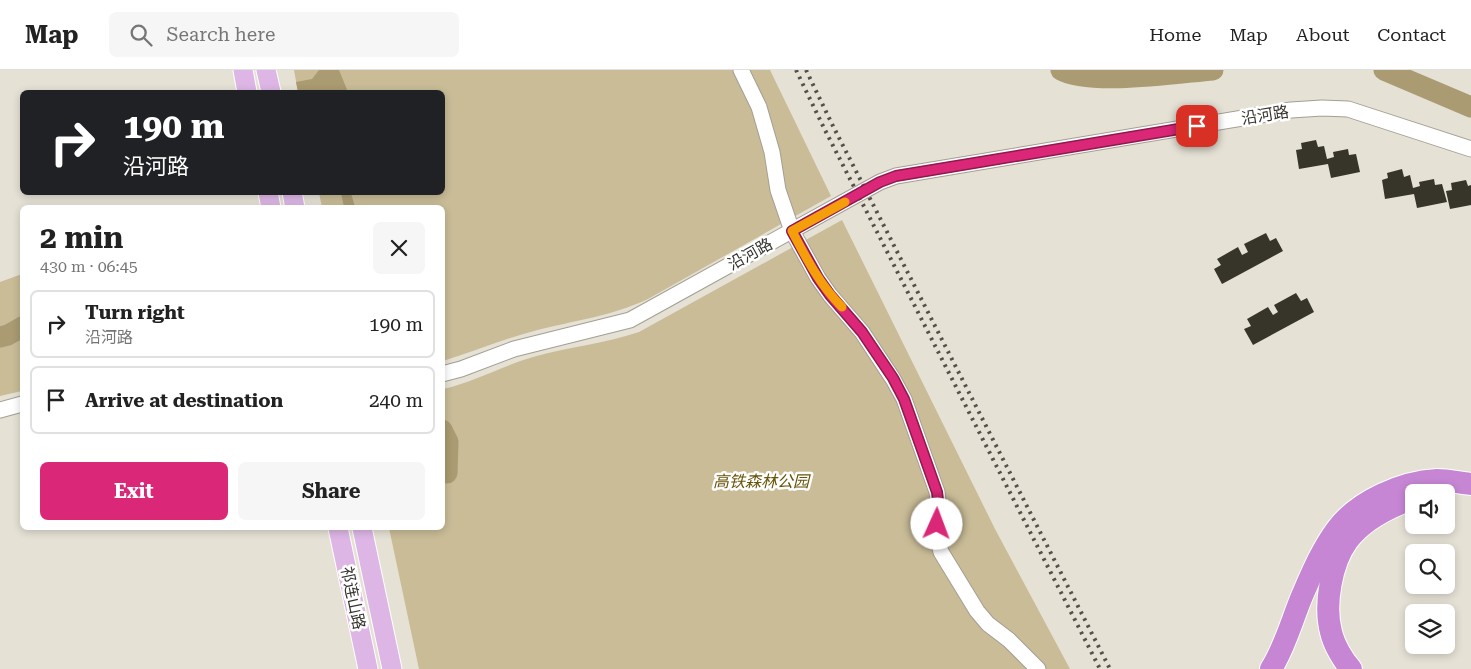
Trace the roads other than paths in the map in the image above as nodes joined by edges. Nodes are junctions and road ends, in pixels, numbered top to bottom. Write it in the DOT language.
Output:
graph roads {
  1 [pos="243,70"];
  2 [pos="266,70"];
  3 [pos="741,70"];
  4 [pos="247,90"];
  5 [pos="271,90"];
  6 [pos="1471,149"];
  7 [pos="792,231"];
  8 [pos="445,373"];
  9 [pos="20,405"];
  10 [pos="0,410"];
  11 [pos="1471,484"];
  12 [pos="1455,497"];
  13 [pos="1471,498"];
  14 [pos="1405,501"];
  15 [pos="338,530"];
  16 [pos="362,530"];
  17 [pos="368,669"];
  18 [pos="392,669"];
  19 [pos="1038,669"];
  20 [pos="1271,669"];
  21 [pos="1351,669"];
  1 -- 4 [label="main road"];
  2 -- 5 [label="main road"];
  3 -- 7 [label="street"];
  6 -- 7 [label="street, 沿河路"];
  7 -- 8 [label="street, 沿河路"];
  7 -- 19 [label="street"];
  9 -- 10 [label="street"];
  11 -- 20 [label="highway"];
  12 -- 13 [label="highway"];
  14 -- 21 [label="highway"];
  15 -- 17 [label="main road, 祁连山路"];
  16 -- 18 [label="main road, 祁连山路"];
}
